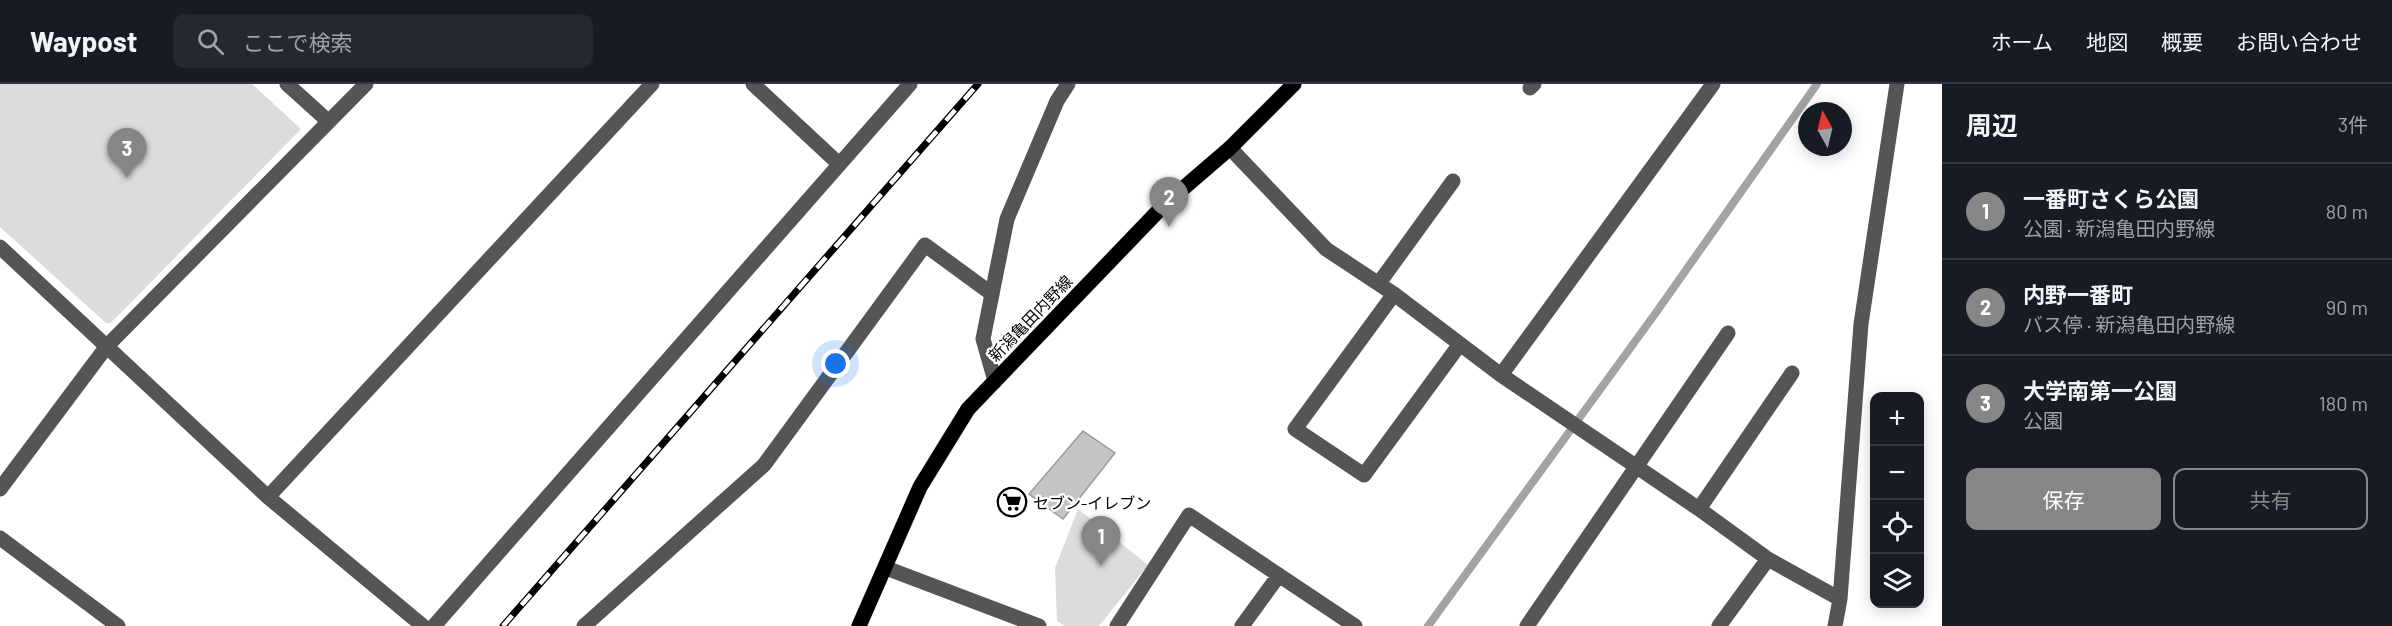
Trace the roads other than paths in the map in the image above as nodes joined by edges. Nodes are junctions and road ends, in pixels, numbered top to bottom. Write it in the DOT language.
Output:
graph roads {
  1 [pos="286,84"];
  2 [pos="366,84"];
  3 [pos="652,84"];
  4 [pos="753,84"];
  5 [pos="910,84"];
  6 [pos="1068,84"];
  7 [pos="1294,84"];
  8 [pos="1713,84"];
  9 [pos="1897,84"];
  10 [pos="328,121"];
  11 [pos="1230,148"];
  12 [pos="839,164"];
  13 [pos="1453,181"];
  14 [pos="0,247"];
  15 [pos="1379,283"];
  16 [pos="992,294"];
  17 [pos="1395,294"];
  18 [pos="1728,333"];
  19 [pos="1460,344"];
  20 [pos="107,346"];
  21 [pos="1792,373"];
  22 [pos="1501,375"];
  23 [pos="995,381"];
  24 [pos="1637,467"];
  25 [pos="0,489"];
  26 [pos="268,497"];
  27 [pos="1699,509"];
  28 [pos="0,538"];
  29 [pos="1768,559"];
  30 [pos="886,568"];
  31 [pos="1279,575"];
  32 [pos="1840,599"];
  33 [pos="118,626"];
  34 [pos="423,626"];
  35 [pos="434,626"];
  36 [pos="584,626"];
  37 [pos="859,626"];
  38 [pos="1039,626"];
  39 [pos="1117,626"];
  40 [pos="1242,626"];
  41 [pos="1355,626"];
  42 [pos="1527,626"];
  43 [pos="1719,626"];
  44 [pos="1834,626"];
  1 -- 10 [label="street"];
  2 -- 10 [label="street"];
  3 -- 26 [label="street"];
  4 -- 12 [label="street"];
  5 -- 12 [label="street"];
  6 -- 16 [label="street"];
  7 -- 11 [label="main road, 新潟亀田内野線"];
  8 -- 22 [label="street"];
  9 -- 32 [label="street"];
  10 -- 20 [label="street"];
  11 -- 15 [label="street"];
  11 -- 23 [label="main road, 新潟亀田内野線"];
  12 -- 35 [label="street"];
  13 -- 15 [label="street"];
  14 -- 20 [label="street"];
  15 -- 17 [label="street"];
  16 -- 23 [label="street"];
  16 -- 36 [label="street"];
  17 -- 19 [label="street"];
  17 -- 19 [label="street"];
  18 -- 24 [label="street"];
  19 -- 22 [label="street"];
  20 -- 25 [label="street"];
  20 -- 26 [label="street"];
  21 -- 27 [label="street"];
  22 -- 24 [label="street"];
  23 -- 30 [label="main road, 新潟亀田内野線"];
  24 -- 27 [label="street"];
  24 -- 42 [label="street"];
  26 -- 34 [label="street"];
  27 -- 29 [label="street"];
  28 -- 33 [label="street"];
  29 -- 32 [label="street"];
  29 -- 43 [label="street"];
  30 -- 37 [label="main road, 新潟亀田内野線"];
  30 -- 38 [label="street"];
  31 -- 39 [label="street"];
  31 -- 40 [label="street"];
  31 -- 41 [label="street"];
  32 -- 44 [label="street"];
}
